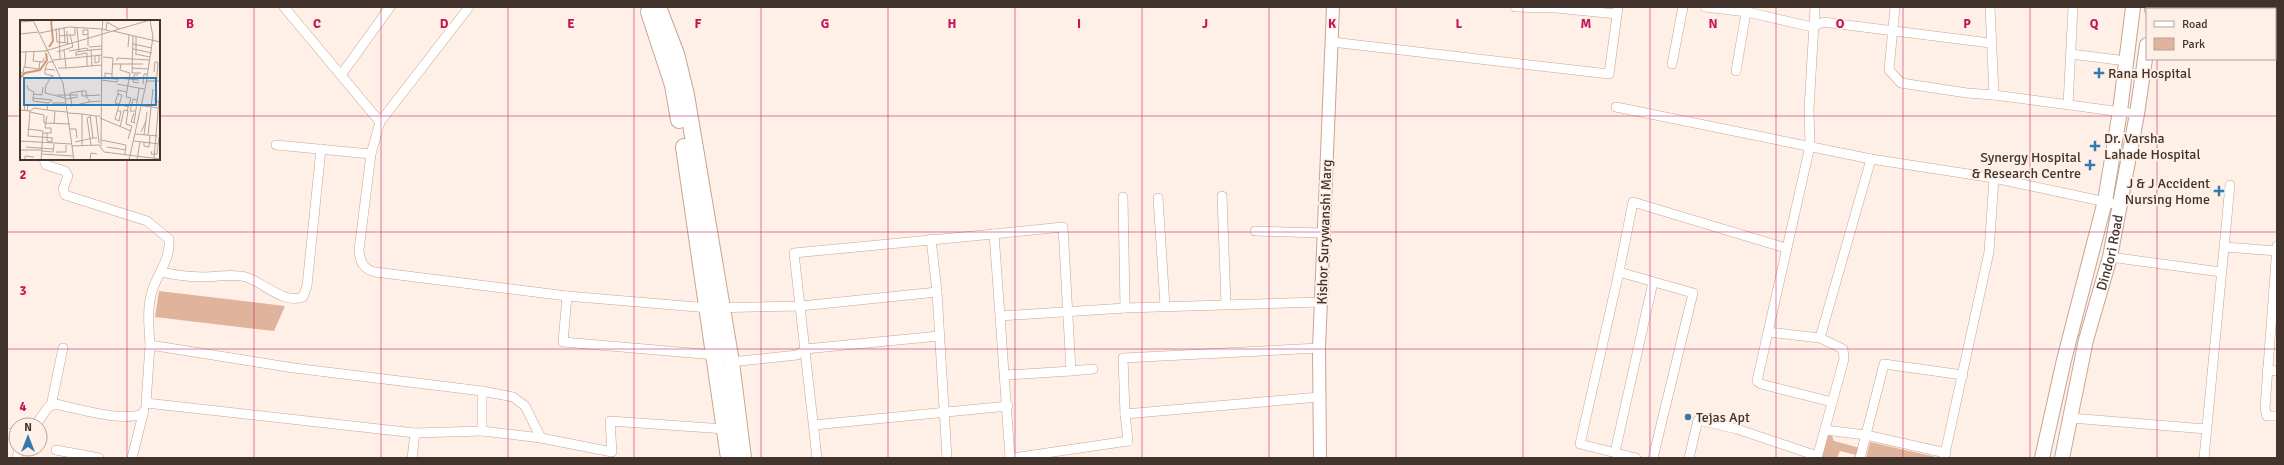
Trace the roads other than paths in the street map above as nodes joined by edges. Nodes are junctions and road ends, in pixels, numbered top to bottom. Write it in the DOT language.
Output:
graph roads {
  1 [pos="284,7"];
  2 [pos="390,7"];
  3 [pos="469,7"];
  4 [pos="648,7"];
  5 [pos="658,7"];
  6 [pos="1333,7"];
  7 [pos="1516,7"];
  8 [pos="1556,7"];
  9 [pos="1683,7"];
  10 [pos="1705,7"];
  11 [pos="1815,7"];
  12 [pos="1895,7"];
  13 [pos="1990,7"];
  14 [pos="2073,7"];
  15 [pos="2133,7"];
  16 [pos="1747,9"];
  17 [pos="1618,11"];
  18 [pos="1812,27"];
  19 [pos="1894,30"];
  20 [pos="1332,42"];
  21 [pos="1990,43"];
  22 [pos="2128,46"];
  23 [pos="2146,49"];
  24 [pos="2071,54"];
  25 [pos="2146,56"];
  26 [pos="2126,61"];
  27 [pos="1672,64"];
  28 [pos="1736,72"];
  29 [pos="341,75"];
  30 [pos="1994,95"];
  31 [pos="2068,105"];
  32 [pos="1616,107"];
  33 [pos="2120,111"];
  34 [pos="2137,114"];
  35 [pos="380,122"];
  36 [pos="276,145"];
  37 [pos="1810,146"];
  38 [pos="322,149"];
  39 [pos="371,154"];
  40 [pos="1871,159"];
  41 [pos="44,160"];
  42 [pos="1994,178"];
  43 [pos="2230,185"];
  44 [pos="1222,196"];
  45 [pos="1123,197"];
  46 [pos="1158,198"];
  47 [pos="2105,201"];
  48 [pos="2120,205"];
  49 [pos="1255,231"];
  50 [pos="1323,233"];
  51 [pos="994,234"];
  52 [pos="931,239"];
  53 [pos="2277,246"];
  54 [pos="2225,247"];
  55 [pos="1786,248"];
  56 [pos="2277,251"];
  57 [pos="2110,257"];
  58 [pos="161,272"];
  59 [pos="1619,272"];
  60 [pos="2221,272"];
  61 [pos="1653,282"];
  62 [pos="937,292"];
  63 [pos="567,296"];
  64 [pos="1321,302"];
  65 [pos="1226,304"];
  66 [pos="801,306"];
  67 [pos="1166,306"];
  68 [pos="715,307"];
  69 [pos="1125,308"];
  70 [pos="1066,310"];
  71 [pos="1000,316"];
  72 [pos="2274,326"];
  73 [pos="1768,332"];
  74 [pos="939,336"];
  75 [pos="1820,338"];
  76 [pos="150,345"];
  77 [pos="63,348"];
  78 [pos="1319,348"];
  79 [pos="805,349"];
  80 [pos="715,355"];
  81 [pos="730,362"];
  82 [pos="1092,369"];
  83 [pos="2267,370"];
  84 [pos="1071,371"];
  85 [pos="2277,371"];
  86 [pos="1006,375"];
  87 [pos="1963,375"];
  88 [pos="482,391"];
  89 [pos="1318,397"];
  90 [pos="1832,402"];
  91 [pos="146,403"];
  92 [pos="51,406"];
  93 [pos="1008,406"];
  94 [pos="944,411"];
  95 [pos="143,414"];
  96 [pos="1125,414"];
  97 [pos="2277,416"];
  98 [pos="41,417"];
  99 [pos="2071,418"];
  100 [pos="814,425"];
  101 [pos="725,429"];
  102 [pos="2206,429"];
  103 [pos="1824,430"];
  104 [pos="482,431"];
  105 [pos="415,433"];
  106 [pos="1866,435"];
  107 [pos="541,438"];
  108 [pos="56,450"];
  109 [pos="1615,452"];
  110 [pos="1945,456"];
  111 [pos="1817,457"];
  112 [pos="99,458"];
  113 [pos="132,458"];
  114 [pos="412,458"];
  115 [pos="729,458"];
  116 [pos="743,458"];
  117 [pos="818,458"];
  118 [pos="947,458"];
  119 [pos="1011,458"];
  120 [pos="1320,458"];
  121 [pos="1636,458"];
  122 [pos="1654,458"];
  123 [pos="1689,458"];
  124 [pos="1860,458"];
  125 [pos="2042,458"];
  126 [pos="2062,458"];
  127 [pos="2204,458"];
  1 -- 29 [label="street"];
  2 -- 29 [label="street"];
  3 -- 35 [label="street"];
  4 -- 68 [label="highway"];
  5 -- 68 [label="highway"];
  6 -- 20 [label="street, Kishor Surywanshi Marg"];
  7 -- 8 [label="street"];
  8 -- 17 [label="street"];
  9 -- 27 [label="street"];
  10 -- 16 [label="street"];
  11 -- 18 [label="street"];
  12 -- 19 [label="street"];
  13 -- 21 [label="street"];
  14 -- 24 [label="street"];
  15 -- 22 [label="main road"];
  16 -- 18 [label="street"];
  16 -- 28 [label="street"];
  17 -- 20 [label="street"];
  18 -- 19 [label="street"];
  18 -- 37 [label="street"];
  19 -- 21 [label="street"];
  19 -- 30 [label="street"];
  20 -- 50 [label="street, Kishor Surywanshi Marg"];
  21 -- 30 [label="street"];
  22 -- 23 [label="street"];
  22 -- 26 [label="main road"];
  24 -- 26 [label="street"];
  24 -- 31 [label="street"];
  25 -- 34 [label="main road, Dindori Road"];
  26 -- 33 [label="main road"];
  29 -- 35 [label="street"];
  30 -- 31 [label="street"];
  31 -- 33 [label="street"];
  32 -- 37 [label="street"];
  33 -- 34 [label="street"];
  33 -- 47 [label="main road"];
  34 -- 48 [label="main road, Dindori Road"];
  35 -- 39 [label="street"];
  36 -- 38 [label="street"];
  37 -- 40 [label="street"];
  37 -- 55 [label="street"];
  38 -- 39 [label="street"];
  38 -- 58 [label="street"];
  39 -- 63 [label="street"];
  40 -- 42 [label="street"];
  40 -- 75 [label="street"];
  41 -- 58 [label="street"];
  42 -- 47 [label="street"];
  42 -- 87 [label="street"];
  43 -- 54 [label="street"];
  44 -- 65 [label="street"];
  45 -- 69 [label="street"];
  46 -- 67 [label="street"];
  47 -- 48 [label="street"];
  47 -- 125 [label="main road"];
  48 -- 57 [label="main road, Dindori Road"];
  49 -- 50 [label="street"];
  50 -- 64 [label="street, Kishor Surywanshi Marg"];
  51 -- 52 [label="street"];
  51 -- 70 [label="street"];
  51 -- 71 [label="street"];
  52 -- 62 [label="street"];
  52 -- 66 [label="street"];
  53 -- 56 [label="street"];
  54 -- 56 [label="street"];
  54 -- 60 [label="street"];
  55 -- 59 [label="street"];
  55 -- 73 [label="street"];
  56 -- 72 [label="street"];
  57 -- 60 [label="street"];
  57 -- 99 [label="main road, Dindori Road"];
  58 -- 76 [label="street"];
  59 -- 61 [label="street"];
  59 -- 109 [label="street"];
  60 -- 102 [label="street"];
  61 -- 109 [label="street"];
  61 -- 122 [label="street"];
  62 -- 66 [label="street"];
  62 -- 74 [label="street"];
  63 -- 68 [label="street"];
  63 -- 80 [label="street"];
  64 -- 65 [label="street"];
  64 -- 78 [label="street, Kishor Surywanshi Marg"];
  65 -- 67 [label="street"];
  66 -- 68 [label="street"];
  66 -- 79 [label="street"];
  67 -- 69 [label="street"];
  68 -- 80 [label="highway"];
  68 -- 81 [label="highway"];
  69 -- 70 [label="street"];
  70 -- 71 [label="street"];
  70 -- 84 [label="street"];
  71 -- 86 [label="street"];
  72 -- 83 [label="street"];
  73 -- 75 [label="street"];
  73 -- 90 [label="street"];
  74 -- 79 [label="street"];
  74 -- 94 [label="street"];
  75 -- 90 [label="street"];
  76 -- 88 [label="street"];
  76 -- 91 [label="street"];
  77 -- 92 [label="street"];
  78 -- 89 [label="street, Kishor Surywanshi Marg"];
  78 -- 96 [label="street"];
  79 -- 81 [label="street"];
  79 -- 100 [label="street"];
  80 -- 101 [label="highway"];
  81 -- 116 [label="highway"];
  82 -- 84 [label="street"];
  83 -- 85 [label="street"];
  83 -- 97 [label="street"];
  84 -- 86 [label="street"];
  86 -- 93 [label="street"];
  87 -- 106 [label="street"];
  87 -- 110 [label="street"];
  88 -- 104 [label="street"];
  88 -- 107 [label="street"];
  89 -- 96 [label="street"];
  89 -- 120 [label="street, Kishor Surywanshi Marg"];
  90 -- 103 [label="street"];
  91 -- 95 [label="street"];
  91 -- 105 [label="street"];
  92 -- 95 [label="street"];
  92 -- 98 [label="street"];
  93 -- 94 [label="street"];
  93 -- 119 [label="street"];
  94 -- 100 [label="street"];
  94 -- 118 [label="street"];
  95 -- 113 [label="street"];
  96 -- 119 [label="street"];
  99 -- 102 [label="street"];
  99 -- 126 [label="main road, Dindori Road"];
  100 -- 117 [label="street"];
  101 -- 107 [label="street"];
  101 -- 115 [label="highway"];
  102 -- 127 [label="street"];
  103 -- 106 [label="street"];
  103 -- 111 [label="street"];
  104 -- 105 [label="street"];
  104 -- 107 [label="street"];
  105 -- 114 [label="street"];
  106 -- 110 [label="street"];
  106 -- 124 [label="street"];
  108 -- 112 [label="street"];
  109 -- 121 [label="street"];
  111 -- 123 [label="street"];
}
